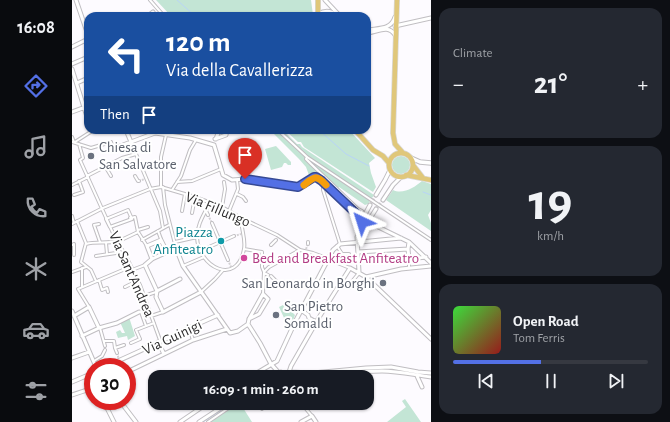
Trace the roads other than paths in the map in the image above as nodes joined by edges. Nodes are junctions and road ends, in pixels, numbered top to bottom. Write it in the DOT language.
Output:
graph roads {
  1 [pos="76,0"];
  2 [pos="150,0"];
  3 [pos="318,0"];
  4 [pos="325,0"];
  5 [pos="397,0"];
  6 [pos="160,12"];
  7 [pos="318,12"];
  8 [pos="322,12"];
  9 [pos="332,12"];
  10 [pos="336,12"];
  11 [pos="395,16"];
  12 [pos="431,18"];
  13 [pos="84,23"];
  14 [pos="395,26"];
  15 [pos="371,31"];
  16 [pos="371,31"];
  17 [pos="395,35"];
  18 [pos="84,41"];
  19 [pos="72,47"];
  20 [pos="84,58"];
  21 [pos="72,64"];
  22 [pos="72,69"];
  23 [pos="84,80"];
  24 [pos="77,83"];
  25 [pos="84,108"];
  26 [pos="72,112"];
  27 [pos="87,134"];
  28 [pos="128,134"];
  29 [pos="160,134"];
  30 [pos="217,134"];
  31 [pos="226,134"];
  32 [pos="282,134"];
  33 [pos="359,134"];
  34 [pos="150,135"];
  35 [pos="166,135"];
  36 [pos="72,137"];
  37 [pos="215,139"];
  38 [pos="196,140"];
  39 [pos="73,142"];
  40 [pos="131,142"];
  41 [pos="79,144"];
  42 [pos="123,145"];
  43 [pos="214,145"];
  44 [pos="402,153"];
  45 [pos="136,154"];
  46 [pos="307,157"];
  47 [pos="128,158"];
  48 [pos="411,158"];
  49 [pos="389,163"];
  50 [pos="431,163"];
  51 [pos="413,165"];
  52 [pos="105,166"];
  53 [pos="130,166"];
  54 [pos="221,168"];
  55 [pos="390,170"];
  56 [pos="88,176"];
  57 [pos="111,176"];
  58 [pos="135,176"];
  59 [pos="404,176"];
  60 [pos="423,178"];
  61 [pos="237,180"];
  62 [pos="431,180"];
  63 [pos="79,181"];
  64 [pos="139,181"];
  65 [pos="322,181"];
  66 [pos="177,182"];
  67 [pos="224,182"];
  68 [pos="72,185"];
  69 [pos="162,187"];
  70 [pos="150,188"];
  71 [pos="172,190"];
  72 [pos="185,194"];
  73 [pos="237,194"];
  74 [pos="376,195"];
  75 [pos="74,196"];
  76 [pos="195,197"];
  77 [pos="246,200"];
  78 [pos="383,200"];
  79 [pos="210,202"];
  80 [pos="353,204"];
  81 [pos="370,205"];
  82 [pos="222,207"];
  83 [pos="350,207"];
  84 [pos="103,208"];
  85 [pos="376,209"];
  86 [pos="182,211"];
  87 [pos="206,211"];
  88 [pos="230,211"];
  89 [pos="362,211"];
  90 [pos="192,212"];
  91 [pos="208,215"];
  92 [pos="72,216"];
  93 [pos="107,218"];
  94 [pos="131,218"];
  95 [pos="241,218"];
  96 [pos="364,220"];
  97 [pos="78,221"];
  98 [pos="73,223"];
  99 [pos="212,223"];
  100 [pos="99,224"];
  101 [pos="169,225"];
  102 [pos="111,226"];
  103 [pos="148,227"];
  104 [pos="163,228"];
  105 [pos="138,231"];
  106 [pos="158,231"];
  107 [pos="234,236"];
  108 [pos="197,237"];
  109 [pos="403,238"];
  110 [pos="142,240"];
  111 [pos="161,240"];
  112 [pos="276,240"];
  113 [pos="431,240"];
  114 [pos="117,241"];
  115 [pos="100,242"];
  116 [pos="175,242"];
  117 [pos="220,242"];
  118 [pos="358,242"];
  119 [pos="409,242"];
  120 [pos="106,243"];
  121 [pos="86,244"];
  122 [pos="72,245"];
  123 [pos="271,245"];
  124 [pos="338,245"];
  125 [pos="147,246"];
  126 [pos="209,247"];
  127 [pos="176,248"];
  128 [pos="244,249"];
  129 [pos="300,250"];
  130 [pos="408,250"];
  131 [pos="167,252"];
  132 [pos="358,252"];
  133 [pos="116,253"];
  134 [pos="107,254"];
  135 [pos="342,254"];
  136 [pos="349,254"];
  137 [pos="74,255"];
  138 [pos="96,256"];
  139 [pos="204,257"];
  140 [pos="426,257"];
  141 [pos="152,259"];
  142 [pos="329,259"];
  143 [pos="409,259"];
  144 [pos="228,260"];
  145 [pos="431,263"];
  146 [pos="145,265"];
  147 [pos="184,266"];
  148 [pos="431,266"];
  149 [pos="86,267"];
  150 [pos="82,268"];
  151 [pos="350,268"];
  152 [pos="410,268"];
  153 [pos="131,269"];
  154 [pos="222,270"];
  155 [pos="72,272"];
  156 [pos="359,272"];
  157 [pos="264,273"];
  158 [pos="366,277"];
  159 [pos="180,279"];
  160 [pos="99,280"];
  161 [pos="96,281"];
  162 [pos="138,281"];
  163 [pos="276,281"];
  164 [pos="340,284"];
  165 [pos="82,287"];
  166 [pos="125,287"];
  167 [pos="157,291"];
  168 [pos="108,292"];
  169 [pos="201,292"];
  170 [pos="263,294"];
  171 [pos="144,296"];
  172 [pos="89,307"];
  173 [pos="148,308"];
  174 [pos="301,310"];
  175 [pos="72,311"];
  176 [pos="140,312"];
  177 [pos="163,312"];
  178 [pos="218,315"];
  179 [pos="151,316"];
  180 [pos="74,318"];
  181 [pos="249,319"];
  182 [pos="316,322"];
  183 [pos="154,323"];
  184 [pos="248,324"];
  185 [pos="146,326"];
  186 [pos="100,328"];
  187 [pos="189,328"];
  188 [pos="227,329"];
  189 [pos="82,336"];
  190 [pos="431,339"];
  191 [pos="193,340"];
  192 [pos="159,341"];
  193 [pos="104,342"];
  194 [pos="131,343"];
  195 [pos="124,345"];
  196 [pos="105,346"];
  197 [pos="115,348"];
  198 [pos="105,350"];
  199 [pos="89,352"];
  200 [pos="117,353"];
  201 [pos="164,354"];
  202 [pos="73,357"];
  203 [pos="92,358"];
  204 [pos="98,358"];
  205 [pos="125,358"];
  206 [pos="271,364"];
  207 [pos="136,368"];
  208 [pos="261,370"];
  209 [pos="275,370"];
  210 [pos="290,370"];
  211 [pos="367,370"];
  212 [pos="374,370"];
  213 [pos="431,372"];
  214 [pos="422,374"];
  215 [pos="417,376"];
  216 [pos="84,377"];
  217 [pos="431,377"];
  218 [pos="72,382"];
  219 [pos="422,387"];
  220 [pos="84,391"];
  221 [pos="72,395"];
  222 [pos="108,410"];
  223 [pos="127,410"];
  224 [pos="198,410"];
  225 [pos="215,410"];
  226 [pos="307,410"];
  227 [pos="225,411"];
  228 [pos="312,416"];
  229 [pos="114,422"];
  230 [pos="136,422"];
  231 [pos="180,422"];
  232 [pos="199,422"];
  233 [pos="208,422"];
  234 [pos="301,422"];
  235 [pos="316,422"];
  1 -- 13 [label="street"];
  2 -- 6 [label="street"];
  3 -- 7 [label="main road"];
  4 -- 10 [label="street"];
  5 -- 11 [label="main road"];
  8 -- 9 [label="street"];
  11 -- 14 [label="main road"];
  11 -- 15 [label="street"];
  12 -- 14 [label="street"];
  14 -- 17 [label="main road"];
  16 -- 17 [label="street"];
  17 -- 44 [label="main road"];
  18 -- 19 [label="street"];
  20 -- 21 [label="street"];
  22 -- 24 [label="street"];
  23 -- 24 [label="street"];
  24 -- 25 [label="street"];
  25 -- 26 [label="street"];
  27 -- 39 [label="street"];
  28 -- 40 [label="street"];
  29 -- 35 [label="street"];
  30 -- 37 [label="street"];
  31 -- 37 [label="street"];
  32 -- 46 [label="street"];
  33 -- 49 [label="main road"];
  34 -- 40 [label="street"];
  35 -- 38 [label="street"];
  35 -- 69 [label="street"];
  36 -- 39 [label="street"];
  37 -- 43 [label="street"];
  38 -- 43 [label="street"];
  38 -- 66 [label="street"];
  39 -- 41 [label="street"];
  40 -- 42 [label="street"];
  40 -- 45 [label="street"];
  41 -- 42 [label="street"];
  41 -- 56 [label="street, Via Sant'Andrea"];
  43 -- 54 [label="street"];
  44 -- 48 [label="main road"];
  44 -- 49 [label="main road"];
  45 -- 47 [label="street"];
  45 -- 70 [label="street"];
  46 -- 80 [label="street"];
  46 -- 113 [label="street"];
  47 -- 52 [label="street"];
  47 -- 53 [label="street"];
  48 -- 50 [label="street"];
  48 -- 51 [label="main road"];
  49 -- 55 [label="main road"];
  51 -- 59 [label="main road"];
  51 -- 60 [label="main road"];
  52 -- 56 [label="street"];
  52 -- 57 [label="street"];
  54 -- 61 [label="street"];
  54 -- 66 [label="street"];
  55 -- 59 [label="main road"];
  55 -- 74 [label="street"];
  56 -- 63 [label="street"];
  56 -- 84 [label="street, Via Sant'Andrea"];
  58 -- 64 [label="street"];
  59 -- 60 [label="main road"];
  59 -- 78 [label="street"];
  60 -- 62 [label="main road"];
  61 -- 65 [label="street"];
  61 -- 73 [label="street"];
  63 -- 68 [label="street"];
  63 -- 75 [label="street"];
  65 -- 83 [label="street"];
  65 -- 124 [label="street"];
  66 -- 71 [label="street"];
  67 -- 82 [label="street"];
  69 -- 70 [label="street, Via Fillungo"];
  69 -- 71 [label="street, Via Fillungo"];
  69 -- 101 [label="street"];
  70 -- 84 [label="street, Via Fillungo"];
  70 -- 104 [label="street"];
  71 -- 72 [label="street, Via Fillungo"];
  72 -- 76 [label="street, Via Fillungo"];
  72 -- 86 [label="street"];
  73 -- 77 [label="street"];
  73 -- 88 [label="street"];
  76 -- 79 [label="street, Via Fillungo"];
  76 -- 90 [label="street"];
  79 -- 82 [label="street, Via Fillungo"];
  79 -- 87 [label="street"];
  80 -- 83 [label="street"];
  80 -- 89 [label="street"];
  81 -- 96 [label="street"];
  82 -- 88 [label="street, Via Fillungo"];
  83 -- 96 [label="street"];
  84 -- 93 [label="street, Via Sant'Andrea"];
  84 -- 97 [label="street, Via Fillungo"];
  85 -- 96 [label="street"];
  87 -- 91 [label="street"];
  87 -- 108 [label="street"];
  88 -- 95 [label="street, Via Fillungo"];
  92 -- 98 [label="street"];
  93 -- 94 [label="street"];
  93 -- 102 [label="street, Via Sant'Andrea"];
  94 -- 102 [label="street"];
  94 -- 105 [label="street"];
  95 -- 128 [label="street"];
  95 -- 129 [label="street, Via Fillungo"];
  96 -- 109 [label="street"];
  96 -- 118 [label="street"];
  97 -- 98 [label="street, Via Fillungo"];
  97 -- 121 [label="street"];
  99 -- 117 [label="street"];
  100 -- 115 [label="street"];
  101 -- 104 [label="street"];
  101 -- 116 [label="street"];
  102 -- 114 [label="street, Via Sant'Andrea"];
  103 -- 105 [label="street"];
  104 -- 106 [label="street"];
  105 -- 110 [label="street"];
  105 -- 114 [label="street"];
  106 -- 110 [label="street"];
  106 -- 111 [label="street"];
  107 -- 117 [label="street"];
  108 -- 116 [label="street"];
  108 -- 139 [label="street"];
  109 -- 118 [label="street"];
  109 -- 119 [label="street"];
  110 -- 125 [label="street"];
  111 -- 125 [label="street"];
  111 -- 131 [label="street"];
  112 -- 123 [label="street"];
  114 -- 120 [label="street"];
  114 -- 153 [label="street, Via Sant'Andrea"];
  115 -- 120 [label="street"];
  115 -- 121 [label="street"];
  116 -- 127 [label="street"];
  117 -- 126 [label="street"];
  117 -- 144 [label="street"];
  118 -- 124 [label="street"];
  118 -- 132 [label="street"];
  119 -- 130 [label="street"];
  119 -- 140 [label="street"];
  120 -- 134 [label="street"];
  121 -- 149 [label="street"];
  122 -- 137 [label="street"];
  124 -- 135 [label="street"];
  124 -- 142 [label="street"];
  125 -- 141 [label="street"];
  127 -- 131 [label="street"];
  127 -- 147 [label="street"];
  128 -- 154 [label="street"];
  128 -- 157 [label="street"];
  129 -- 142 [label="street, Via Fillungo"];
  129 -- 157 [label="street"];
  130 -- 132 [label="street"];
  130 -- 143 [label="street"];
  131 -- 141 [label="street"];
  132 -- 156 [label="street"];
  133 -- 134 [label="street"];
  134 -- 138 [label="street"];
  135 -- 136 [label="street"];
  135 -- 151 [label="street"];
  139 -- 147 [label="street"];
  139 -- 154 [label="street"];
  140 -- 143 [label="street"];
  140 -- 145 [label="street"];
  141 -- 146 [label="street"];
  142 -- 174 [label="street"];
  143 -- 152 [label="street"];
  146 -- 153 [label="street"];
  146 -- 167 [label="street"];
  147 -- 169 [label="street"];
  148 -- 152 [label="street"];
  149 -- 150 [label="street"];
  149 -- 161 [label="street"];
  150 -- 155 [label="street"];
  150 -- 165 [label="street"];
  151 -- 156 [label="street"];
  151 -- 164 [label="street"];
  152 -- 158 [label="street"];
  153 -- 160 [label="street"];
  153 -- 162 [label="street, Via Sant'Andrea"];
  154 -- 169 [label="street"];
  156 -- 158 [label="street"];
  156 -- 164 [label="street"];
  157 -- 163 [label="street"];
  157 -- 170 [label="street"];
  158 -- 190 [label="street"];
  159 -- 167 [label="street"];
  160 -- 161 [label="street"];
  160 -- 168 [label="street"];
  161 -- 165 [label="street"];
  162 -- 166 [label="street"];
  162 -- 171 [label="street, Via Sant'Andrea"];
  164 -- 182 [label="street"];
  165 -- 172 [label="street"];
  167 -- 171 [label="street"];
  167 -- 177 [label="street"];
  169 -- 177 [label="street"];
  169 -- 178 [label="street"];
  170 -- 181 [label="street"];
  170 -- 181 [label="street"];
  171 -- 173 [label="street, Via Sant'Andrea"];
  172 -- 180 [label="street"];
  172 -- 186 [label="street"];
  173 -- 176 [label="street"];
  173 -- 179 [label="street, Via Sant'Andrea"];
  174 -- 182 [label="street"];
  174 -- 206 [label="street"];
  175 -- 180 [label="street"];
  176 -- 185 [label="street"];
  176 -- 186 [label="street"];
  177 -- 179 [label="street"];
  178 -- 187 [label="street, Via Guinigi"];
  178 -- 188 [label="street"];
  179 -- 183 [label="street, Via Sant'Andrea"];
  180 -- 189 [label="street"];
  181 -- 184 [label="street"];
  182 -- 210 [label="street"];
  183 -- 185 [label="street"];
  183 -- 192 [label="street, Via Sant'Andrea"];
  184 -- 188 [label="street"];
  184 -- 206 [label="street"];
  185 -- 194 [label="street"];
  186 -- 189 [label="street"];
  186 -- 193 [label="street"];
  187 -- 191 [label="street"];
  187 -- 192 [label="street, Via Guinigi"];
  188 -- 191 [label="street"];
  189 -- 199 [label="street"];
  191 -- 201 [label="street"];
  192 -- 201 [label="street"];
  192 -- 205 [label="street, Via Guinigi"];
  193 -- 196 [label="street"];
  193 -- 197 [label="street"];
  195 -- 197 [label="street"];
  197 -- 200 [label="street"];
  198 -- 204 [label="street"];
  199 -- 202 [label="street"];
  199 -- 203 [label="street"];
  201 -- 207 [label="street"];
  206 -- 208 [label="street"];
  206 -- 209 [label="street"];
  211 -- 214 [label="street"];
  212 -- 215 [label="street"];
  213 -- 214 [label="street"];
  214 -- 215 [label="street"];
  214 -- 217 [label="street"];
  215 -- 219 [label="street"];
  216 -- 218 [label="street"];
  220 -- 221 [label="street"];
  222 -- 229 [label="street"];
  223 -- 230 [label="street"];
  224 -- 231 [label="street"];
  225 -- 232 [label="street"];
  226 -- 228 [label="street"];
  227 -- 233 [label="street"];
  228 -- 234 [label="street"];
  228 -- 235 [label="street"];
}
